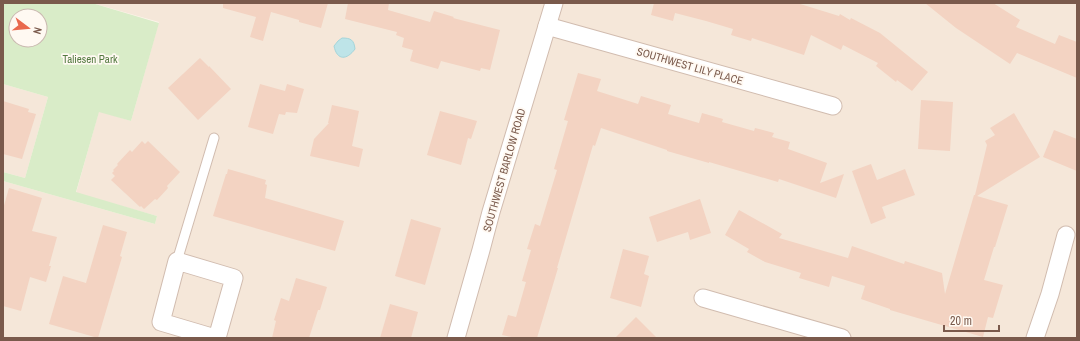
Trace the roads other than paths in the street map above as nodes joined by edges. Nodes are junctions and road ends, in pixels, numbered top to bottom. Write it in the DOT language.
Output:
graph roads {
  1 [pos="553,3"];
  2 [pos="547,26"];
  3 [pos="833,106"];
  4 [pos="214,138"];
  5 [pos="1066,236"];
  6 [pos="177,261"];
  7 [pos="703,298"];
  8 [pos="190,334"];
  9 [pos="216,338"];
  10 [pos="456,338"];
  11 [pos="842,338"];
  12 [pos="1035,338"];
  1 -- 2 [label="street, SOUTHWEST BARLOW ROAD"];
  2 -- 3 [label="street, SOUTHWEST LILY PLACE"];
  2 -- 10 [label="street, SOUTHWEST BARLOW ROAD"];
  4 -- 6 [label="lane"];
  5 -- 12 [label="street"];
  6 -- 8 [label="street"];
  6 -- 9 [label="street"];
  7 -- 11 [label="street"];
  8 -- 9 [label="street"];
}
